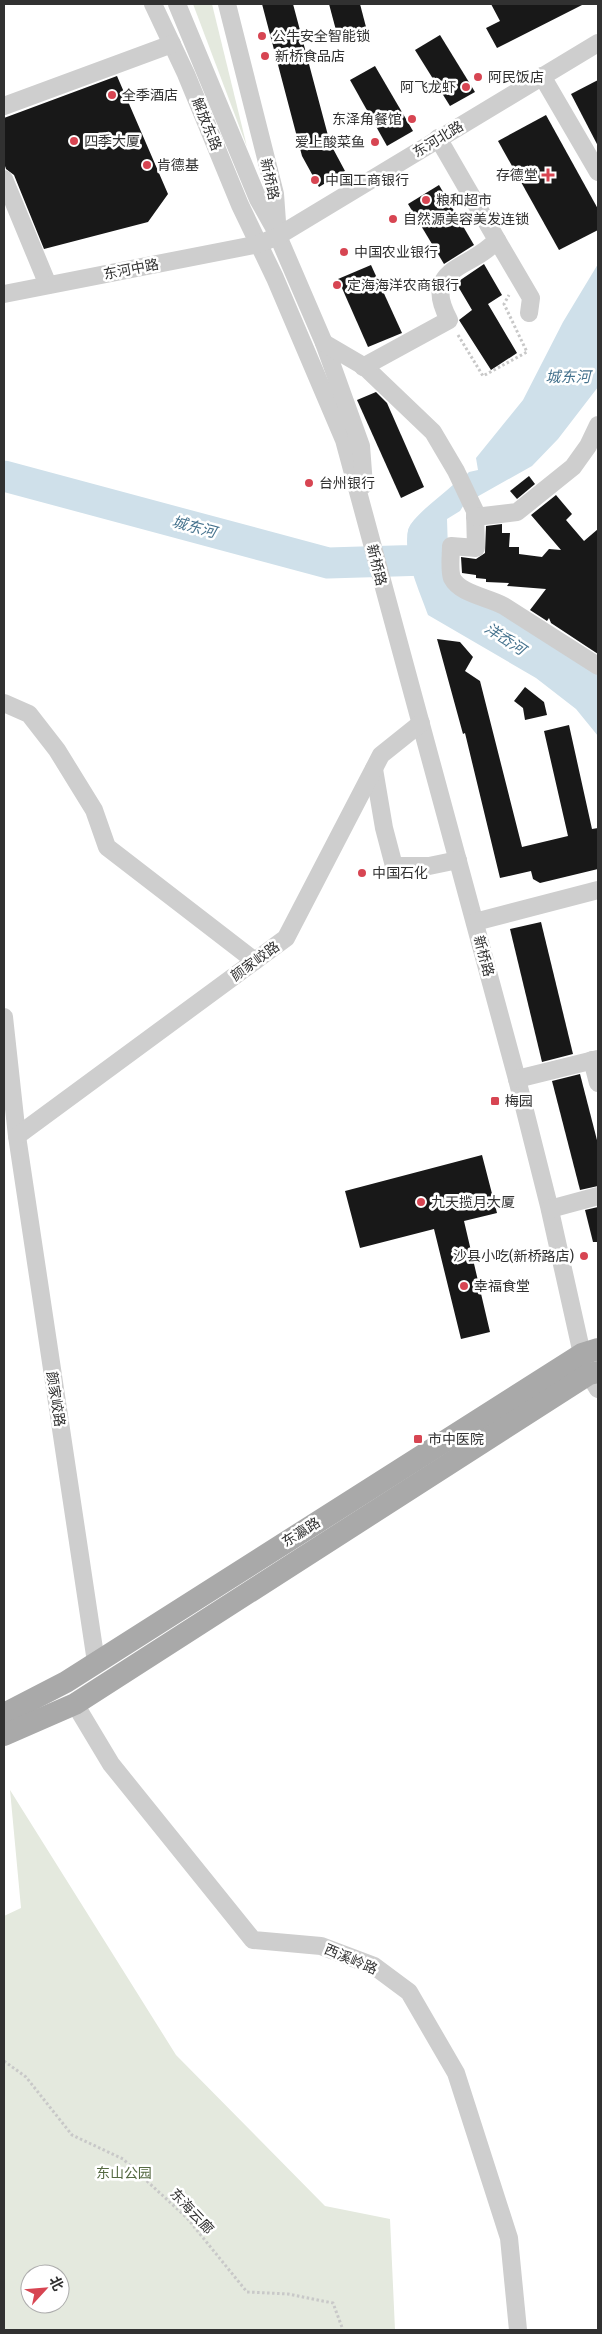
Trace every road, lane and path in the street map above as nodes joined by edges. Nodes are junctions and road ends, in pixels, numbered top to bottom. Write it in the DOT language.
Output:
graph roads {
  1 [pos="153,4"];
  2 [pos="177,4"];
  3 [pos="227,4"];
  4 [pos="172,44"];
  5 [pos="598,45"];
  6 [pos="542,76"];
  7 [pos="4,106"];
  8 [pos="438,138"];
  9 [pos="598,172"];
  10 [pos="4,179"];
  11 [pos="278,236"];
  12 [pos="497,240"];
  13 [pos="259,244"];
  14 [pos="48,285"];
  15 [pos="507,288"];
  16 [pos="4,294"];
  17 [pos="529,313"];
  18 [pos="448,320"];
  19 [pos="324,342"];
  20 [pos="363,367"];
  21 [pos="598,425"];
  22 [pos="475,514"];
  23 [pos="367,523"];
  24 [pos="598,666"];
  25 [pos="4,703"];
  26 [pos="420,723"];
  27 [pos="374,769"];
  28 [pos="458,860"];
  29 [pos="598,890"];
  30 [pos="475,922"];
  31 [pos="255,961"];
  32 [pos="4,1017"];
  33 [pos="595,1059"];
  34 [pos="517,1079"];
  35 [pos="598,1083"];
  36 [pos="17,1136"];
  37 [pos="598,1196"];
  38 [pos="550,1209"];
  39 [pos="593,1368"];
  40 [pos="96,1662"];
  41 [pos="76,1704"];
  42 [pos="4,1714"];
  43 [pos="4,1735"];
  44 [pos="4,2061"];
  45 [pos="343,2330"];
  46 [pos="518,2330"];
  1 -- 4 [label="street, 解放东路"];
  2 -- 11 [label="street"];
  3 -- 11 [label="street, 新桥路"];
  4 -- 7 [label="street"];
  4 -- 13 [label="street, 解放东路"];
  5 -- 6 [label="street, 东河北路"];
  6 -- 8 [label="street, 东河北路"];
  6 -- 9 [label="street"];
  8 -- 11 [label="street, 东河北路"];
  8 -- 12 [label="street"];
  10 -- 14 [label="street"];
  11 -- 13 [label="street, 东河北路"];
  11 -- 19 [label="street, 新桥路"];
  12 -- 17 [label="street"];
  12 -- 18 [label="street"];
  13 -- 14 [label="street, 东河中路"];
  13 -- 23 [label="street, 新桥路"];
  14 -- 16 [label="street, 东河中路"];
  15 -- 18 [label="path"];
  18 -- 20 [label="street"];
  19 -- 20 [label="street"];
  19 -- 23 [label="street, 新桥路"];
  20 -- 22 [label="street"];
  21 -- 22 [label="street"];
  22 -- 24 [label="street"];
  23 -- 26 [label="street, 新桥路"];
  25 -- 31 [label="street"];
  26 -- 27 [label="street, 颜家峧路"];
  26 -- 28 [label="street, 新桥路"];
  27 -- 28 [label="street"];
  27 -- 31 [label="street, 颜家峧路"];
  28 -- 30 [label="street, 新桥路"];
  29 -- 30 [label="street"];
  30 -- 34 [label="street, 新桥路"];
  31 -- 36 [label="street, 颜家峧路"];
  32 -- 36 [label="street, 颜家峧路"];
  33 -- 34 [label="street"];
  33 -- 35 [label="street"];
  34 -- 38 [label="street, 新桥路"];
  36 -- 40 [label="street, 颜家峧路"];
  37 -- 38 [label="street"];
  38 -- 39 [label="street, 新桥路"];
  39 -- 40 [label="main road, 东瀛路"];
  39 -- 41 [label="main road, 东瀛路"];
  40 -- 42 [label="main road, 东瀛路"];
  41 -- 43 [label="main road, 东瀛路"];
  41 -- 46 [label="street, 西溪岭路"];
  44 -- 45 [label="path, 东海云廊 / 东海云廊"];
}
